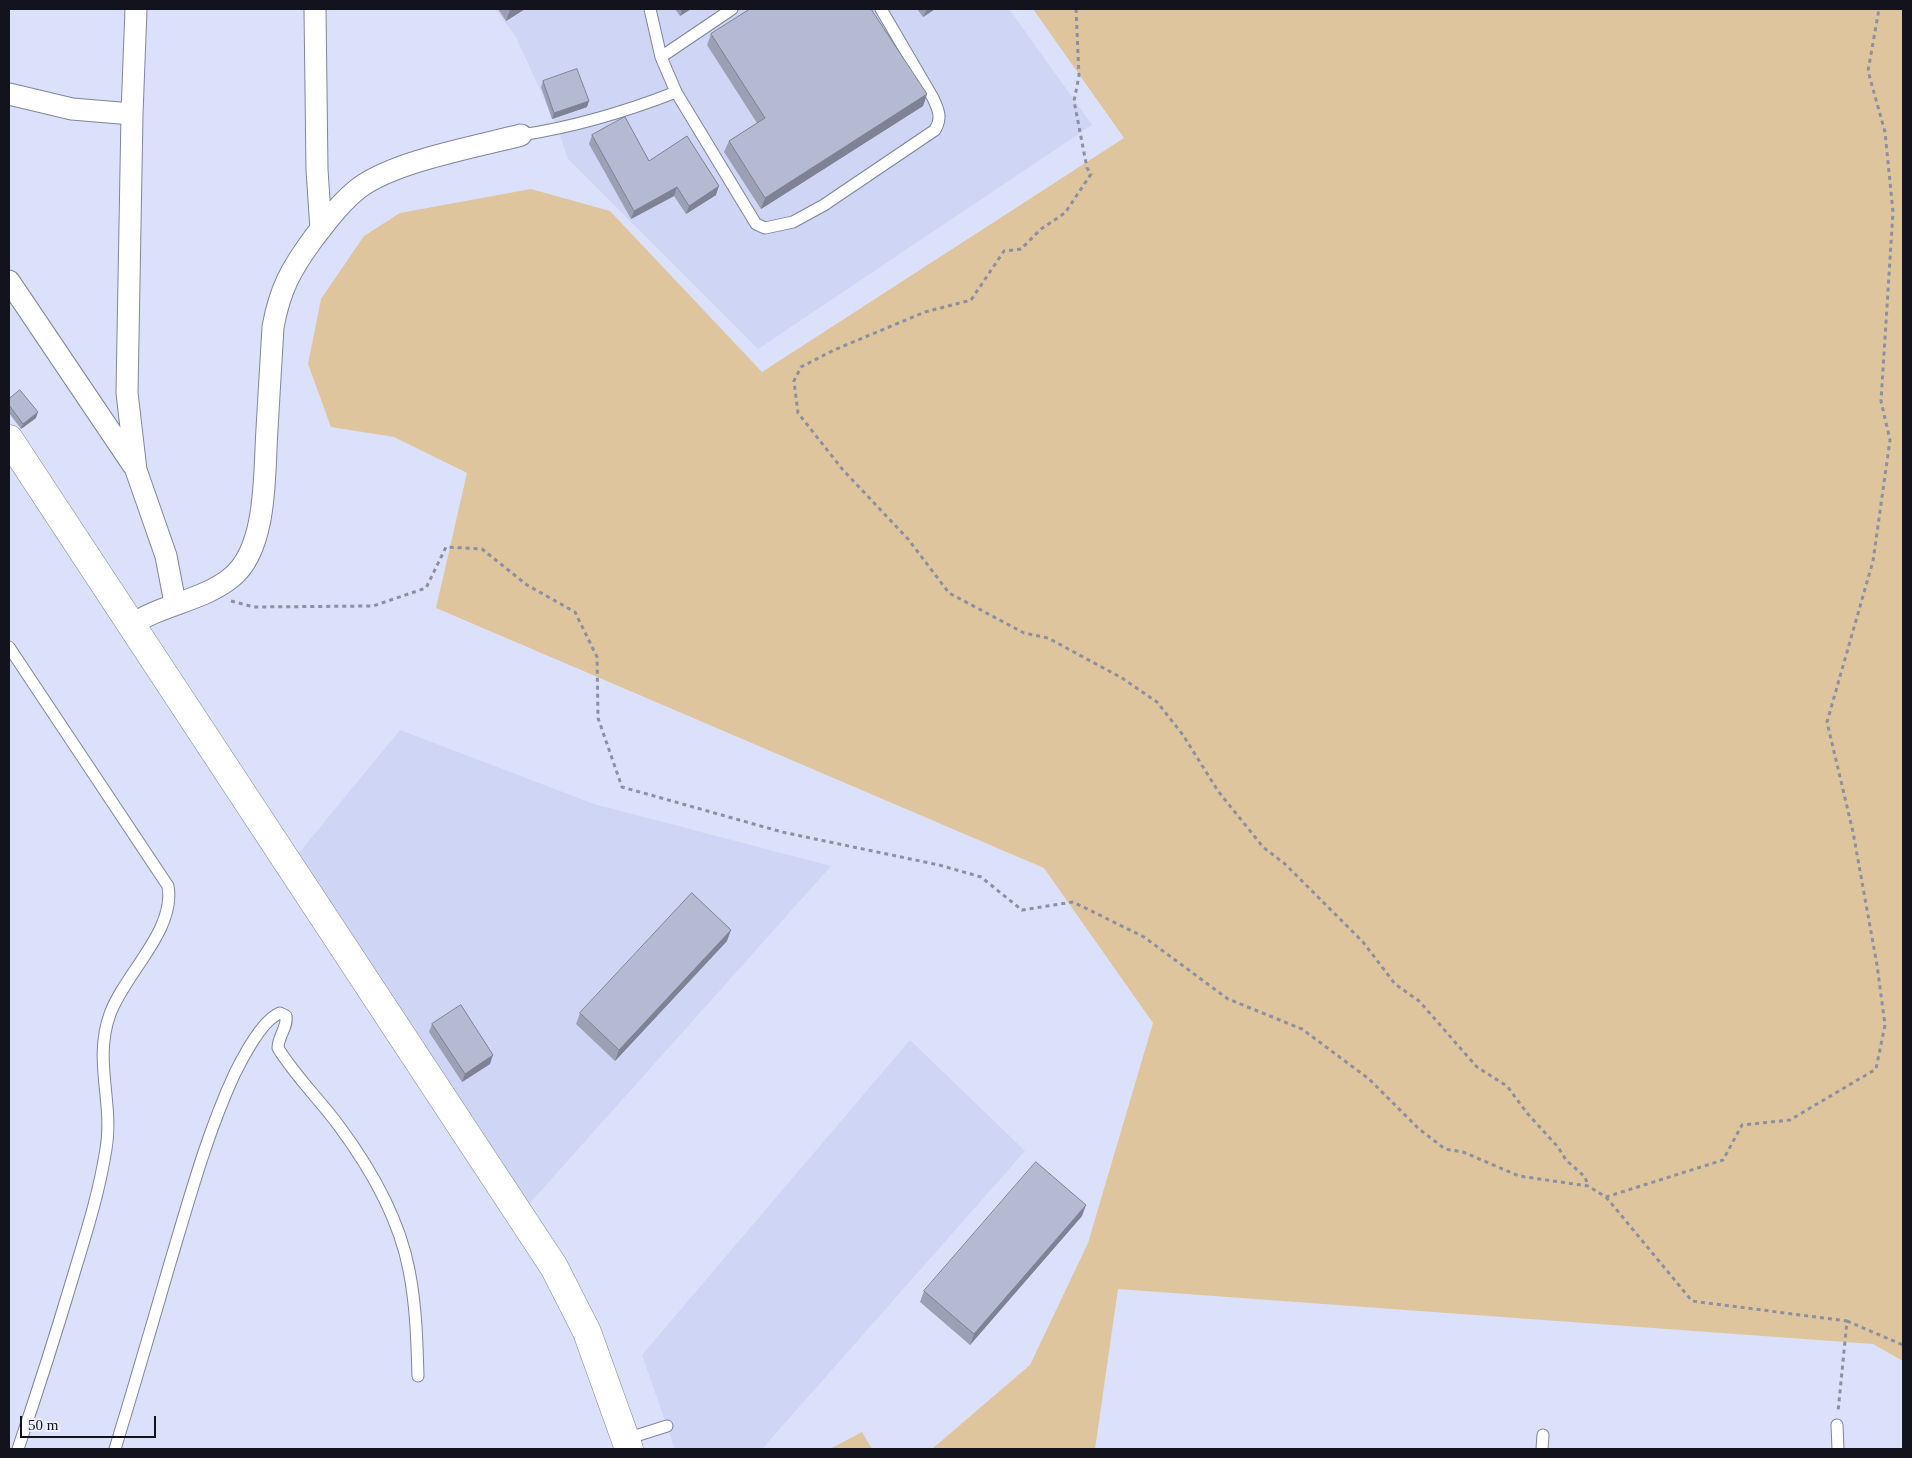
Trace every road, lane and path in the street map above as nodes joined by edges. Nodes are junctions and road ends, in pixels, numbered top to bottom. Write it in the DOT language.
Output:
graph roads {
  1 [pos="136,9"];
  2 [pos="315,9"];
  3 [pos="650,9"];
  4 [pos="732,9"];
  5 [pos="881,9"];
  6 [pos="1076,9"];
  7 [pos="1879,9"];
  8 [pos="661,57"];
  9 [pos="676,92"];
  10 [pos="9,94"];
  11 [pos="132,114"];
  12 [pos="521,135"];
  13 [pos="321,229"];
  14 [pos="9,281"];
  15 [pos="9,440"];
  16 [pos="136,470"];
  17 [pos="198,595"];
  18 [pos="175,603"];
  19 [pos="130,626"];
  20 [pos="9,647"];
  21 [pos="1588,1186"];
  22 [pos="1606,1197"];
  23 [pos="1847,1321"];
  24 [pos="1903,1344"];
  25 [pos="418,1376"];
  26 [pos="1837,1425"];
  27 [pos="667,1426"];
  28 [pos="1543,1435"];
  29 [pos="628,1444"];
  30 [pos="18,1449"];
  31 [pos="115,1449"];
  32 [pos="1542,1449"];
  33 [pos="1838,1449"];
  1 -- 11 [label="street"];
  2 -- 13 [label="street"];
  3 -- 8 [label="lane"];
  4 -- 8 [label="lane"];
  5 -- 9 [label="lane"];
  6 -- 21 [label="path"];
  7 -- 22 [label="path"];
  8 -- 9 [label="lane"];
  9 -- 12 [label="lane"];
  10 -- 11 [label="street"];
  11 -- 16 [label="street"];
  12 -- 13 [label="street"];
  13 -- 17 [label="street"];
  14 -- 16 [label="street"];
  15 -- 19 [label="main road"];
  16 -- 18 [label="street"];
  17 -- 18 [label="street"];
  17 -- 21 [label="path"];
  18 -- 19 [label="street"];
  19 -- 29 [label="main road"];
  20 -- 30 [label="lane"];
  21 -- 22 [label="path"];
  22 -- 23 [label="path"];
  23 -- 24 [label="path"];
  23 -- 26 [label="path"];
  25 -- 31 [label="lane"];
  26 -- 33 [label="lane"];
  27 -- 29 [label="lane"];
  28 -- 32 [label="lane"];
}
